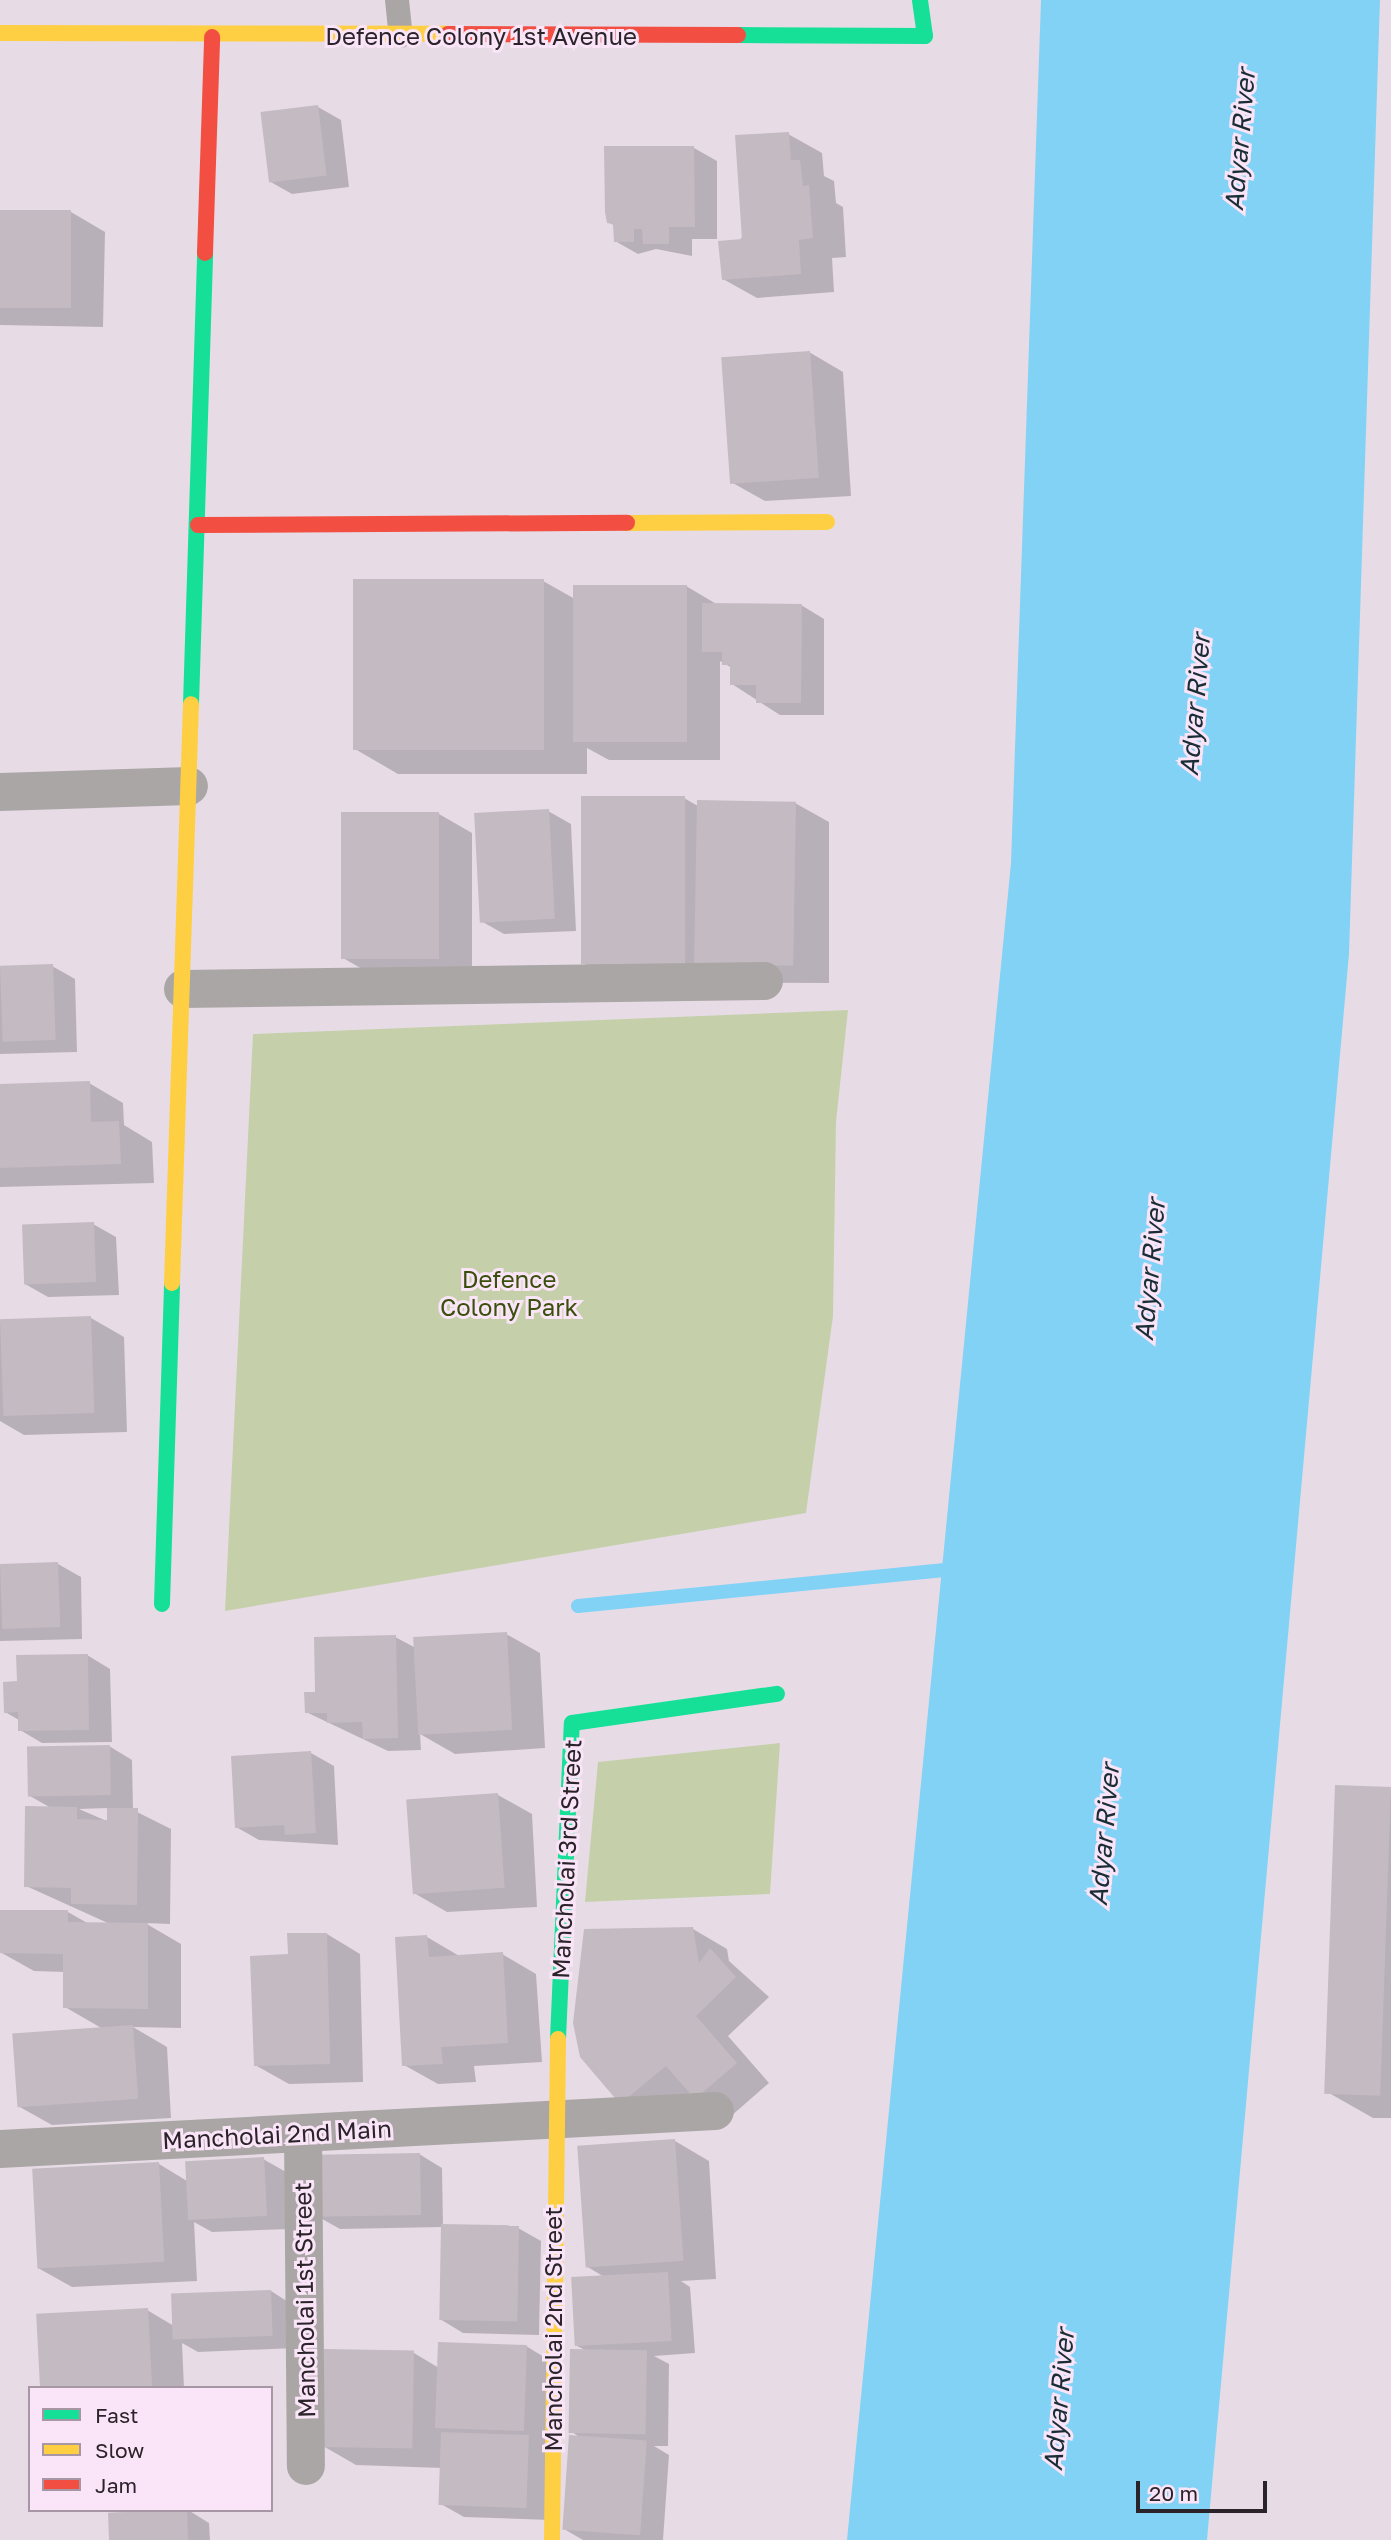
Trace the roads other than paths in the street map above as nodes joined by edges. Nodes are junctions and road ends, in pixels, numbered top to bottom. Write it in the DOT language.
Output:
graph roads {
  1 [pos="397,0"];
  2 [pos="920,0"];
  3 [pos="0,33"];
  4 [pos="401,36"];
  5 [pos="212,37"];
  6 [pos="827,522"];
  7 [pos="198,524"];
  8 [pos="189,786"];
  9 [pos="0,792"];
  10 [pos="764,981"];
  11 [pos="184,989"];
  12 [pos="162,1604"];
  13 [pos="777,1694"];
  14 [pos="715,2111"];
  15 [pos="554,2117"];
  16 [pos="303,2134"];
  17 [pos="0,2149"];
  18 [pos="306,2466"];
  19 [pos="552,2540"];
  1 -- 4 [label="lane"];
  2 -- 4 [label="street, Defence Colony 1st Avenue"];
  3 -- 5 [label="street, Defence Colony 1st Avenue"];
  4 -- 5 [label="street, Defence Colony 1st Avenue"];
  5 -- 7 [label="street"];
  6 -- 7 [label="street"];
  7 -- 8 [label="street"];
  8 -- 9 [label="street"];
  8 -- 11 [label="street"];
  10 -- 11 [label="street"];
  11 -- 12 [label="street"];
  13 -- 15 [label="street, Mancholai 3rd Street"];
  14 -- 15 [label="street, Mancholai 2nd Main"];
  15 -- 16 [label="street, Mancholai 2nd Main"];
  15 -- 19 [label="street, Mancholai 2nd Street"];
  16 -- 17 [label="street, Mancholai 2nd Main"];
  16 -- 18 [label="street, Mancholai 1st Street"];
}
